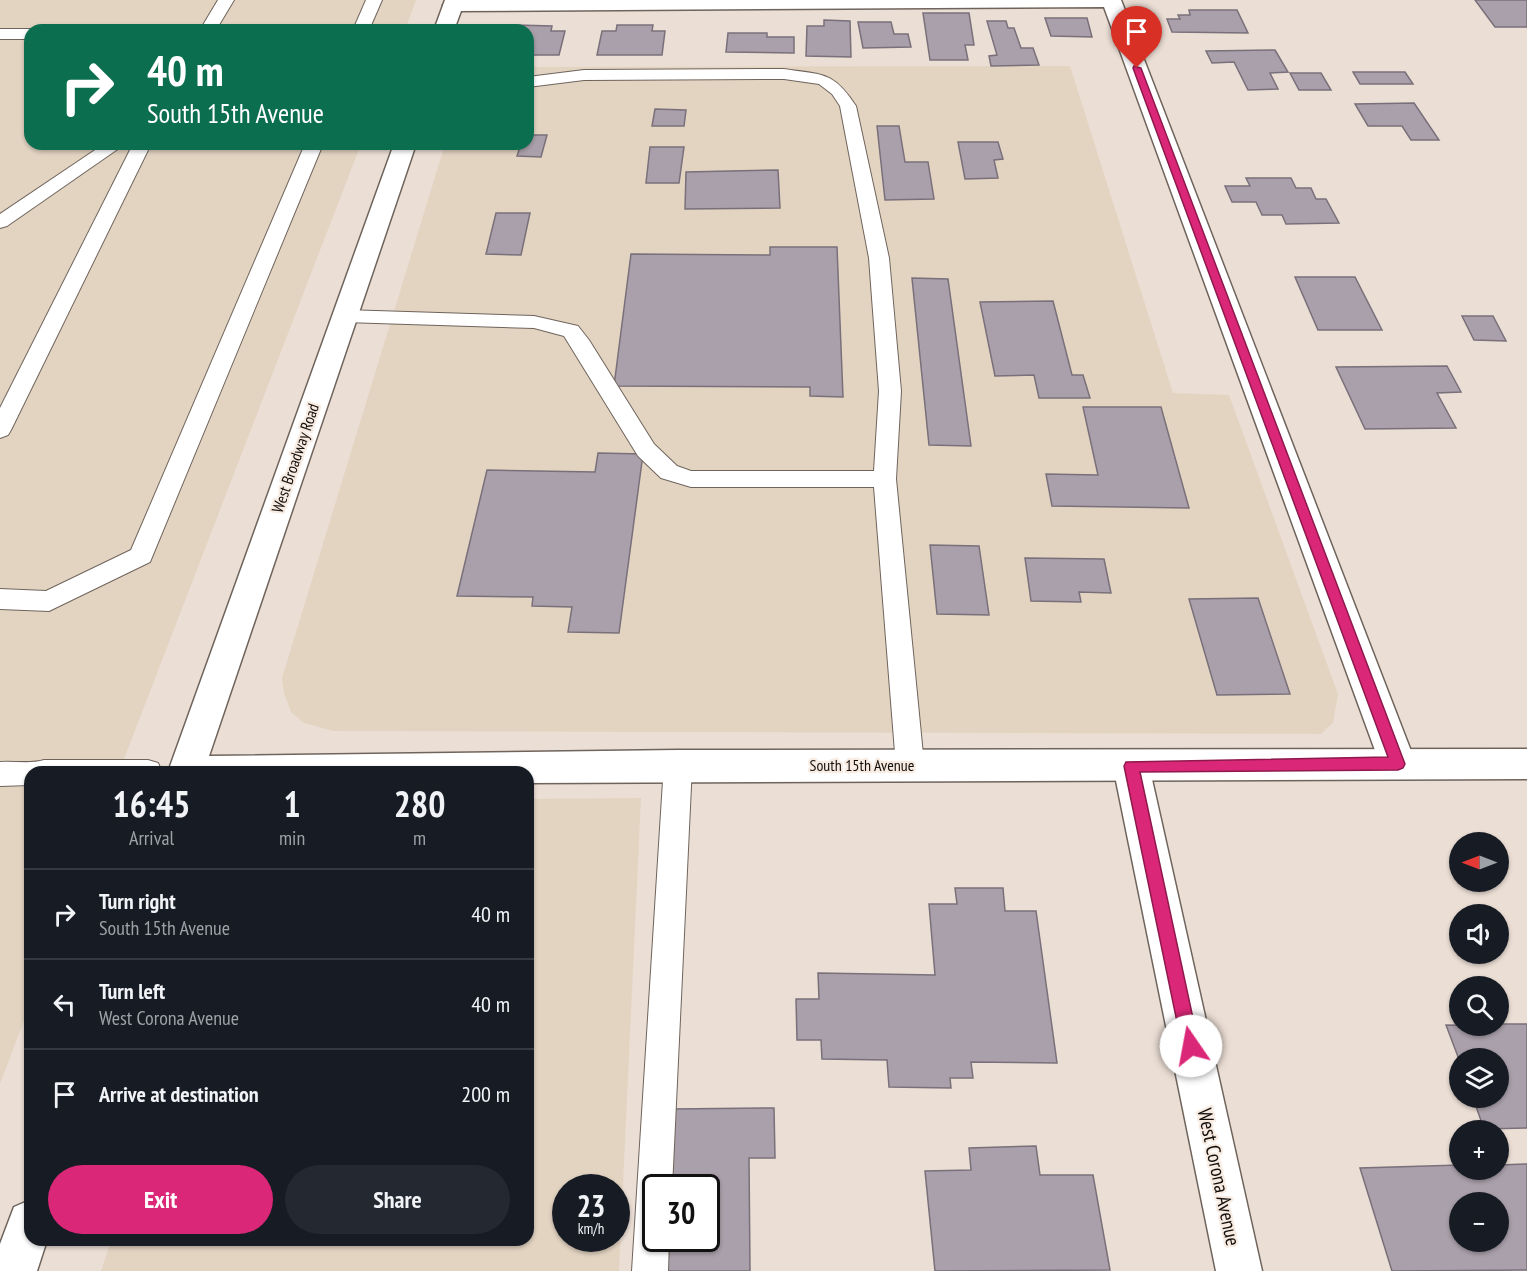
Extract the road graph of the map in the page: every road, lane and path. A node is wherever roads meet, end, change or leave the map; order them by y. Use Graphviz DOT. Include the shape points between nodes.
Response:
graph roads {
  1 [pos="226,0"];
  2 [pos="374,0"];
  3 [pos="1111,1"];
  4 [pos="454,2"];
  5 [pos="212,24"];
  6 [pos="364,24"];
  7 [pos="446,24"];
  8 [pos="0,34"];
  9 [pos="24,34"];
  10 [pos="534,81"];
  11 [pos="107,150"];
  12 [pos="139,150"];
  13 [pos="311,150"];
  14 [pos="403,150"];
  15 [pos="0,222"];
  16 [pos="344,316"];
  17 [pos="0,430"];
  18 [pos="885,479"];
  19 [pos="0,599"];
  20 [pos="1398,764"];
  21 [pos="1527,764"];
  22 [pos="678,765"];
  23 [pos="910,765"];
  24 [pos="188,766"];
  25 [pos="1131,766"];
  26 [pos="534,767"];
  27 [pos="24,773"];
  28 [pos="0,774"];
  29 [pos="24,1241"];
  30 [pos="14,1271"];
  31 [pos="650,1271"];
  32 [pos="1239,1271"];
  1 -- 5 [label="lane"];
  2 -- 6 [label="lane"];
  3 -- 4 [label="street"];
  3 -- 20 [label="street"];
  4 -- 7 [label="street"];
  8 -- 9 [label="lane"];
  10 -- 18 [label="lane" via="584,75 784,74 824,80 838,91 848,106 879,258 890,391"];
  11 -- 15 [label="lane"];
  12 -- 17 [label="lane"];
  13 -- 19 [label="lane" via="141,556 50,601"];
  14 -- 16 [label="street, West Broadway Road"];
  16 -- 18 [label="lane" via="534,322 571,331 646,450 669,472 691,479"];
  16 -- 24 [label="street, West Broadway Road"];
  18 -- 23 [label="lane"];
  20 -- 21 [label="street, South 15th Avenue"];
  20 -- 25 [label="street, South 15th Avenue"];
  22 -- 23 [label="street, South 15th Avenue"];
  22 -- 26 [label="street, South 15th Avenue"];
  22 -- 31 [label="lane"];
  23 -- 25 [label="street, South 15th Avenue"];
  25 -- 32 [label="street, West Corona Avenue"];
  27 -- 28 [label="lane"];
  29 -- 30 [label="street"];
}
